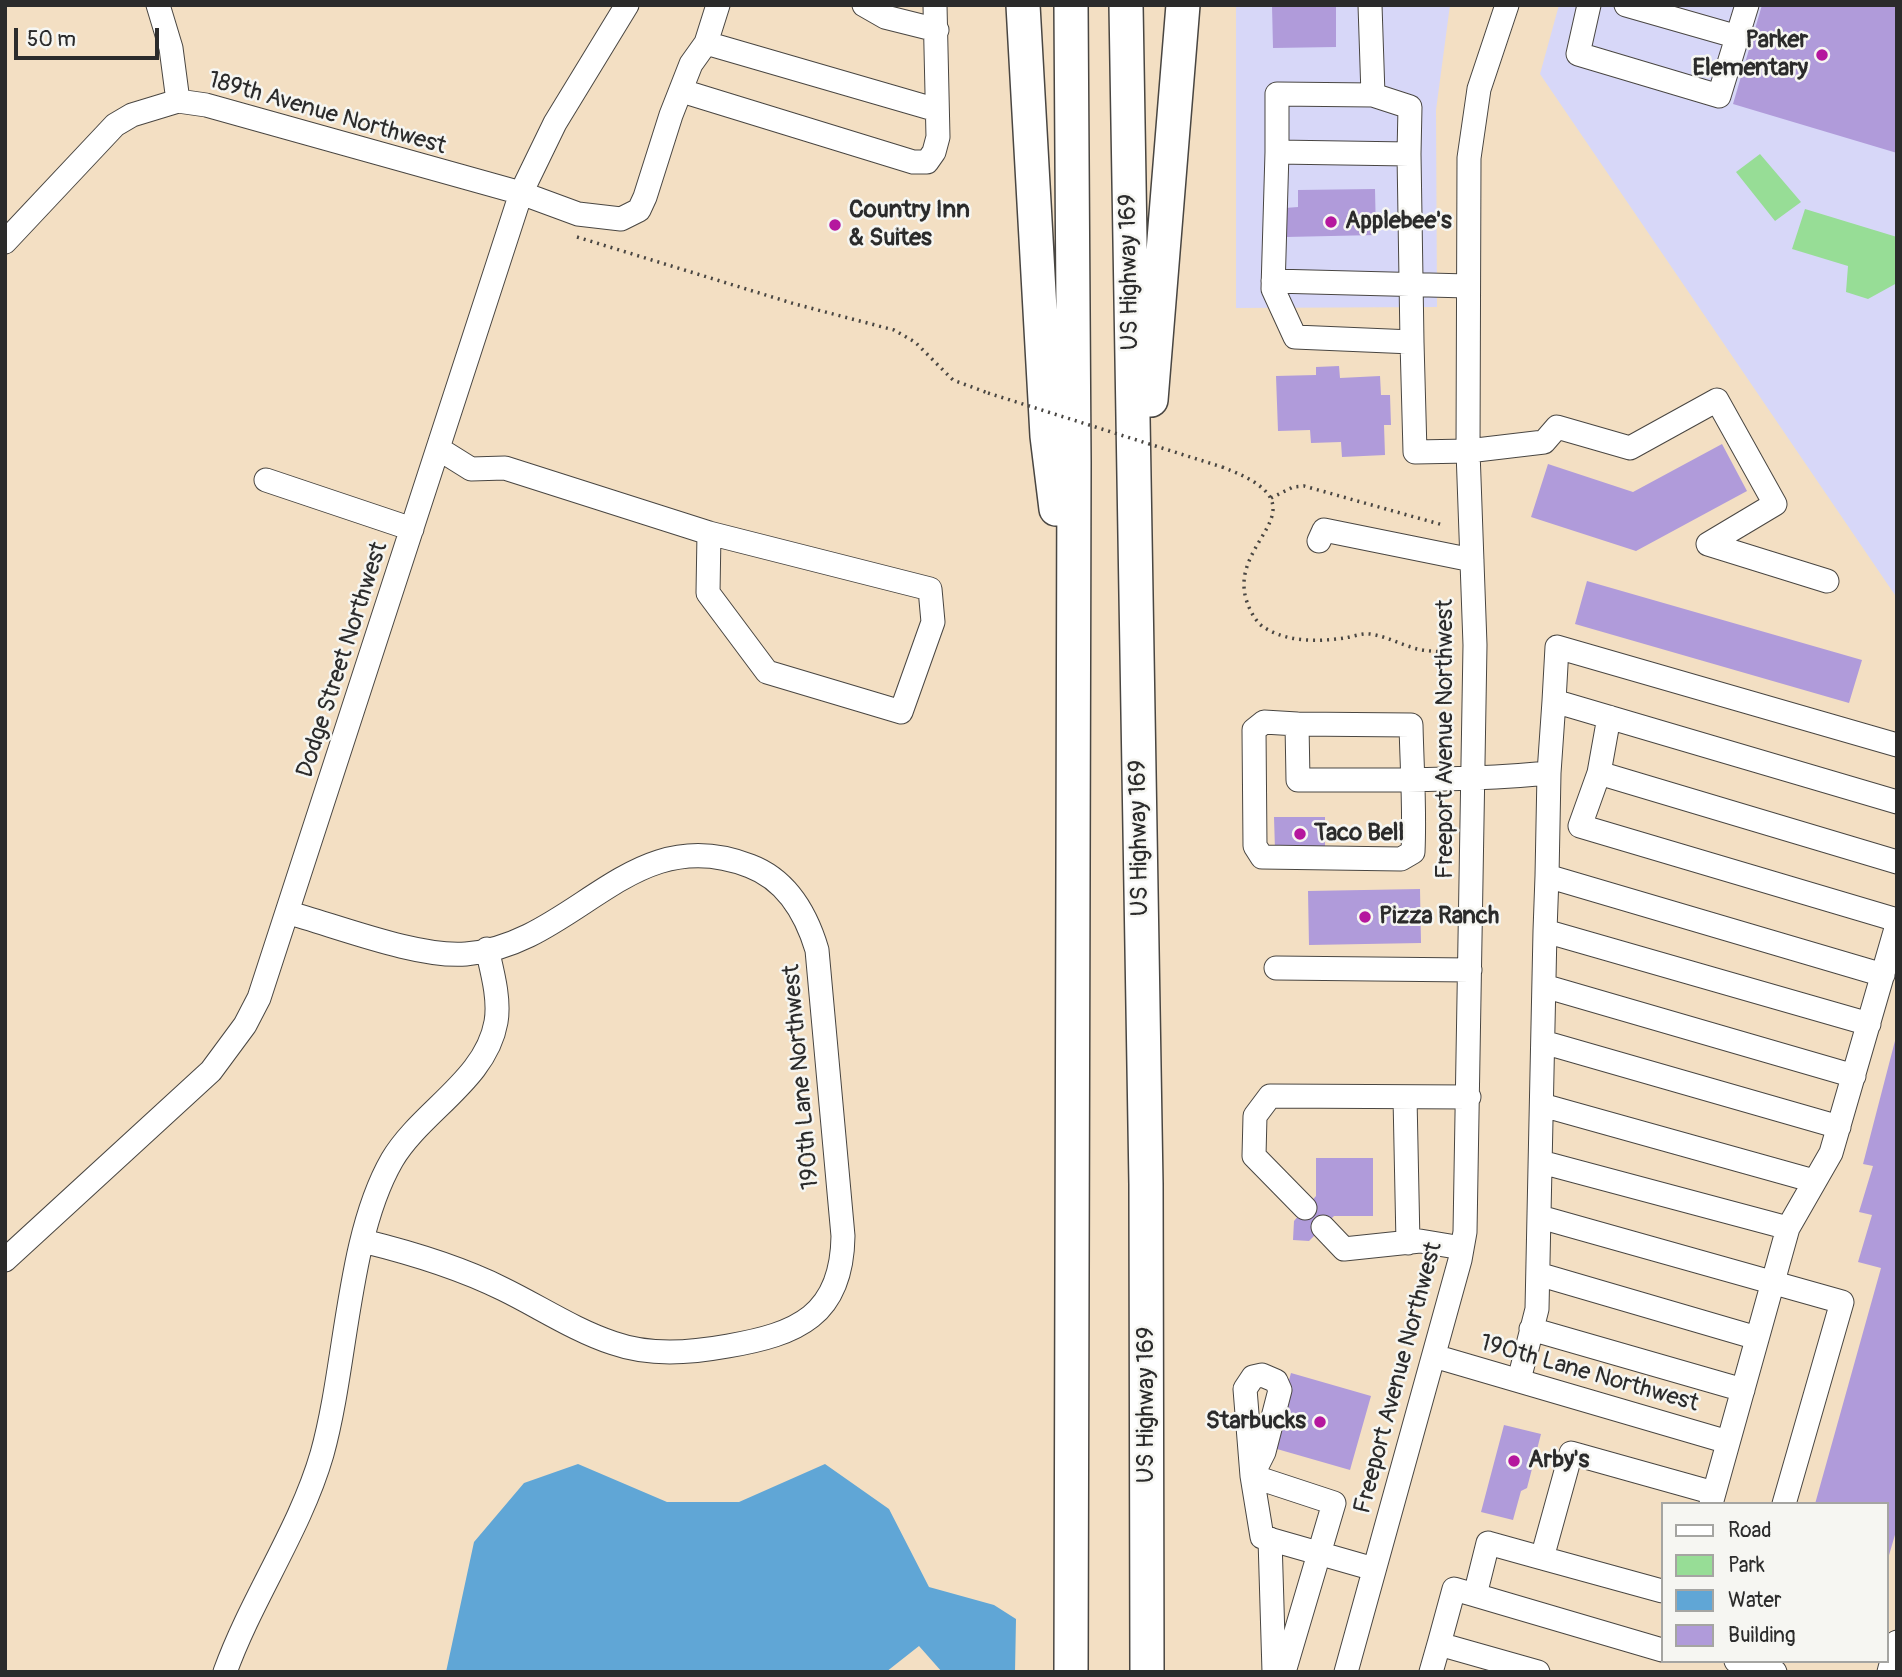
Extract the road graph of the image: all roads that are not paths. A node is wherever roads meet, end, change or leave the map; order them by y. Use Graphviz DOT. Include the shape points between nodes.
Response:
graph roads {
  1 [pos="158,5"];
  2 [pos="627,5"];
  3 [pos="718,5"];
  4 [pos="864,5"];
  5 [pos="935,5"];
  6 [pos="1023,5"];
  7 [pos="1071,5"];
  8 [pos="1126,5"];
  9 [pos="1183,5"];
  10 [pos="1370,5"];
  11 [pos="1507,5"];
  12 [pos="1589,5"];
  13 [pos="1626,5"];
  14 [pos="1747,5"];
  15 [pos="937,30"];
  16 [pos="1738,37"];
  17 [pos="706,43"];
  18 [pos="681,91"];
  19 [pos="1373,95"];
  20 [pos="178,101"];
  21 [pos="937,110"];
  22 [pos="1278,152"];
  23 [pos="1409,154"];
  24 [pos="521,193"];
  25 [pos="5,242"];
  26 [pos="1273,281"];
  27 [pos="1410,285"];
  28 [pos="1468,286"];
  29 [pos="1412,342"];
  30 [pos="439,449"];
  31 [pos="1468,452"];
  32 [pos="266,480"];
  33 [pos="412,529"];
  34 [pos="709,533"];
  35 [pos="1319,541"];
  36 [pos="1472,560"];
  37 [pos="1135,580"];
  38 [pos="1827,581"];
  39 [pos="1073,658"];
  40 [pos="1554,701"];
  41 [pos="1609,717"];
  42 [pos="1297,724"];
  43 [pos="1897,745"];
  44 [pos="1549,773"];
  45 [pos="1599,773"];
  46 [pos="1412,780"];
  47 [pos="1473,781"];
  48 [pos="1897,802"];
  49 [pos="1548,825"];
  50 [pos="1580,827"];
  51 [pos="1897,862"];
  52 [pos="1547,876"];
  53 [pos="289,913"];
  54 [pos="1897,923"];
  55 [pos="1545,931"];
  56 [pos="487,949"];
  57 [pos="1276,968"];
  58 [pos="1471,970"];
  59 [pos="1883,975"];
  60 [pos="1544,986"];
  61 [pos="1869,1024"];
  62 [pos="1543,1042"];
  63 [pos="1854,1076"];
  64 [pos="1405,1097"];
  65 [pos="1469,1097"];
  66 [pos="1542,1105"];
  67 [pos="1839,1126"];
  68 [pos="1541,1162"];
  69 [pos="1814,1181"];
  70 [pos="1305,1208"];
  71 [pos="1539,1217"];
  72 [pos="1323,1227"];
  73 [pos="1788,1228"];
  74 [pos="363,1241"];
  75 [pos="1408,1243"];
  76 [pos="1462,1248"];
  77 [pos="5,1260"];
  78 [pos="1538,1274"];
  79 [pos="1773,1282"];
  80 [pos="1531,1329"];
  81 [pos="1757,1338"];
  82 [pos="1434,1356"];
  83 [pos="1519,1380"];
  84 [pos="1743,1390"];
  85 [pos="1728,1442"];
  86 [pos="1712,1499"];
  87 [pos="1785,1502"];
  88 [pos="1270,1539"];
  89 [pos="1320,1553"];
  90 [pos="1542,1558"];
  91 [pos="1374,1569"];
  92 [pos="1660,1590"];
  93 [pos="1475,1595"];
  94 [pos="1897,1642"];
  95 [pos="1439,1644"];
  96 [pos="1660,1649"];
  97 [pos="1742,1663"];
  98 [pos="225,1672"];
  99 [pos="1071,1672"];
  100 [pos="1147,1672"];
  101 [pos="1274,1672"];
  102 [pos="1284,1672"];
  103 [pos="1346,1672"];
  104 [pos="1430,1672"];
  105 [pos="1538,1672"];
  106 [pos="1775,1672"];
  107 [pos="1888,1672"];
  1 -- 20 [label="street" via="171,48"];
  2 -- 24 [label="street, Dodge Street Northwest" via="555,122"];
  3 -- 17 [label="street"];
  4 -- 15 [label="street"];
  5 -- 15 [label="street"];
  6 -- 39 [label="highway" via="1047,436"];
  7 -- 39 [label="highway"];
  8 -- 37 [label="highway, US Highway 169"];
  9 -- 37 [label="highway"];
  10 -- 19 [label="street"];
  11 -- 28 [label="street, Freeport Avenue Northwest" via="1472,123"];
  12 -- 16 [label="street" via="1578,54 1719,96"];
  13 -- 16 [label="street"];
  14 -- 16 [label="street"];
  15 -- 21 [label="street"];
  17 -- 18 [label="street" via="691,64"];
  17 -- 21 [label="street"];
  18 -- 21 [label="street" via="913,162 927,162 934,152"];
  18 -- 24 [label="street, 189th Avenue Northwest" via="645,197 630,217 578,214"];
  19 -- 22 [label="street" via="1277,94"];
  19 -- 23 [label="street" via="1410,107"];
  20 -- 24 [label="street, 189th Avenue Northwest" via="246,113 428,170"];
  20 -- 25 [label="street, 189th Avenue Northwest" via="115,125"];
  22 -- 23 [label="street"];
  22 -- 26 [label="street"];
  23 -- 27 [label="street"];
  24 -- 30 [label="street, Dodge Street Northwest"];
  26 -- 27 [label="street"];
  26 -- 29 [label="street" via="1295,337"];
  27 -- 28 [label="street"];
  27 -- 29 [label="street"];
  28 -- 31 [label="street, Freeport Avenue Northwest"];
  29 -- 31 [label="street" via="1415,452"];
  30 -- 33 [label="street, Dodge Street Northwest"];
  30 -- 34 [label="street" via="471,469 505,468"];
  31 -- 36 [label="street, Freeport Avenue Northwest"];
  31 -- 38 [label="street" via="1544,442 1557,427 1630,448 1717,400 1775,504 1708,544"];
  32 -- 33 [label="street"];
  33 -- 53 [label="street, Dodge Street Northwest"];
  34 -- 34 [label="street" via="930,589 933,621 901,712 767,672 708,593"];
  35 -- 36 [label="street" via="1324,530"];
  36 -- 47 [label="street, Freeport Avenue Northwest"];
  37 -- 100 [label="highway, US Highway 169" via="1146,1184"];
  39 -- 99 [label="highway"];
  40 -- 41 [label="street"];
  40 -- 43 [label="street" via="1557,647"];
  40 -- 44 [label="street"];
  41 -- 45 [label="street"];
  41 -- 48 [label="street"];
  42 -- 46 [label="street" via="1411,725"];
  42 -- 46 [label="street" via="1298,780"];
  42 -- 46 [label="street" via="1264,722 1254,730 1255,846 1262,857 1401,859 1413,852"];
  44 -- 47 [label="street"];
  44 -- 49 [label="street"];
  45 -- 50 [label="street"];
  45 -- 51 [label="street"];
  46 -- 47 [label="street"];
  47 -- 58 [label="street, Freeport Avenue Northwest"];
  49 -- 50 [label="street"];
  49 -- 52 [label="street"];
  50 -- 54 [label="street"];
  52 -- 55 [label="street"];
  52 -- 59 [label="street"];
  53 -- 56 [label="street, 190th Lane Northwest" via="403,945 465,954"];
  53 -- 77 [label="street, Dodge Street Northwest" via="259,998 230,1048 185,1096"];
  54 -- 59 [label="street"];
  55 -- 60 [label="street"];
  55 -- 61 [label="street"];
  56 -- 74 [label="street" via="496,1003 491,1040 481,1060 425,1117 393,1160 381,1182"];
  56 -- 74 [label="street, 190th Lane Northwest" via="540,932 654,861 710,855 736,860 759,869 789,893 817,950 843,1236 843,1262 835,1284 823,1304 790,1331 720,1348 667,1353 614,1344 475,1275"];
  57 -- 58 [label="street"];
  58 -- 65 [label="street, Freeport Avenue Northwest"];
  59 -- 61 [label="street"];
  60 -- 62 [label="street"];
  60 -- 63 [label="street"];
  61 -- 63 [label="street"];
  62 -- 66 [label="street"];
  62 -- 67 [label="street"];
  63 -- 67 [label="street"];
  64 -- 65 [label="street"];
  64 -- 70 [label="street" via="1270,1096 1255,1116 1254,1156"];
  64 -- 75 [label="street"];
  65 -- 76 [label="street, Freeport Avenue Northwest"];
  66 -- 68 [label="street"];
  66 -- 69 [label="street"];
  67 -- 69 [label="street" via="1831,1153"];
  68 -- 71 [label="street"];
  68 -- 73 [label="street"];
  69 -- 73 [label="street"];
  71 -- 78 [label="street"];
  71 -- 79 [label="street"];
  72 -- 75 [label="street" via="1344,1249"];
  73 -- 79 [label="street"];
  74 -- 98 [label="street" via="321,1455 299,1514 239,1633"];
  75 -- 76 [label="street"];
  76 -- 82 [label="street, Freeport Avenue Northwest"];
  78 -- 80 [label="street"];
  78 -- 81 [label="street"];
  79 -- 81 [label="street"];
  79 -- 87 [label="street" via="1842,1302"];
  80 -- 83 [label="street"];
  80 -- 84 [label="street"];
  81 -- 84 [label="street"];
  82 -- 83 [label="street, 190th Lane Northwest"];
  82 -- 91 [label="street, Freeport Avenue Northwest"];
  83 -- 85 [label="street, 190th Lane Northwest"];
  84 -- 85 [label="street"];
  85 -- 86 [label="street"];
  86 -- 90 [label="street" via="1571,1453"];
  88 -- 89 [label="street"];
  88 -- 89 [label="street" via="1262,1536 1252,1476 1334,1503"];
  88 -- 101 [label="street"];
  89 -- 91 [label="street"];
  89 -- 102 [label="street"];
  90 -- 92 [label="street"];
  90 -- 93 [label="street" via="1488,1543"];
  91 -- 103 [label="street, Freeport Avenue Northwest"];
  93 -- 95 [label="street" via="1454,1589"];
  93 -- 96 [label="street"];
  94 -- 107 [label="street"];
  95 -- 104 [label="street"];
  95 -- 105 [label="street"];
  97 -- 106 [label="street"];
}
